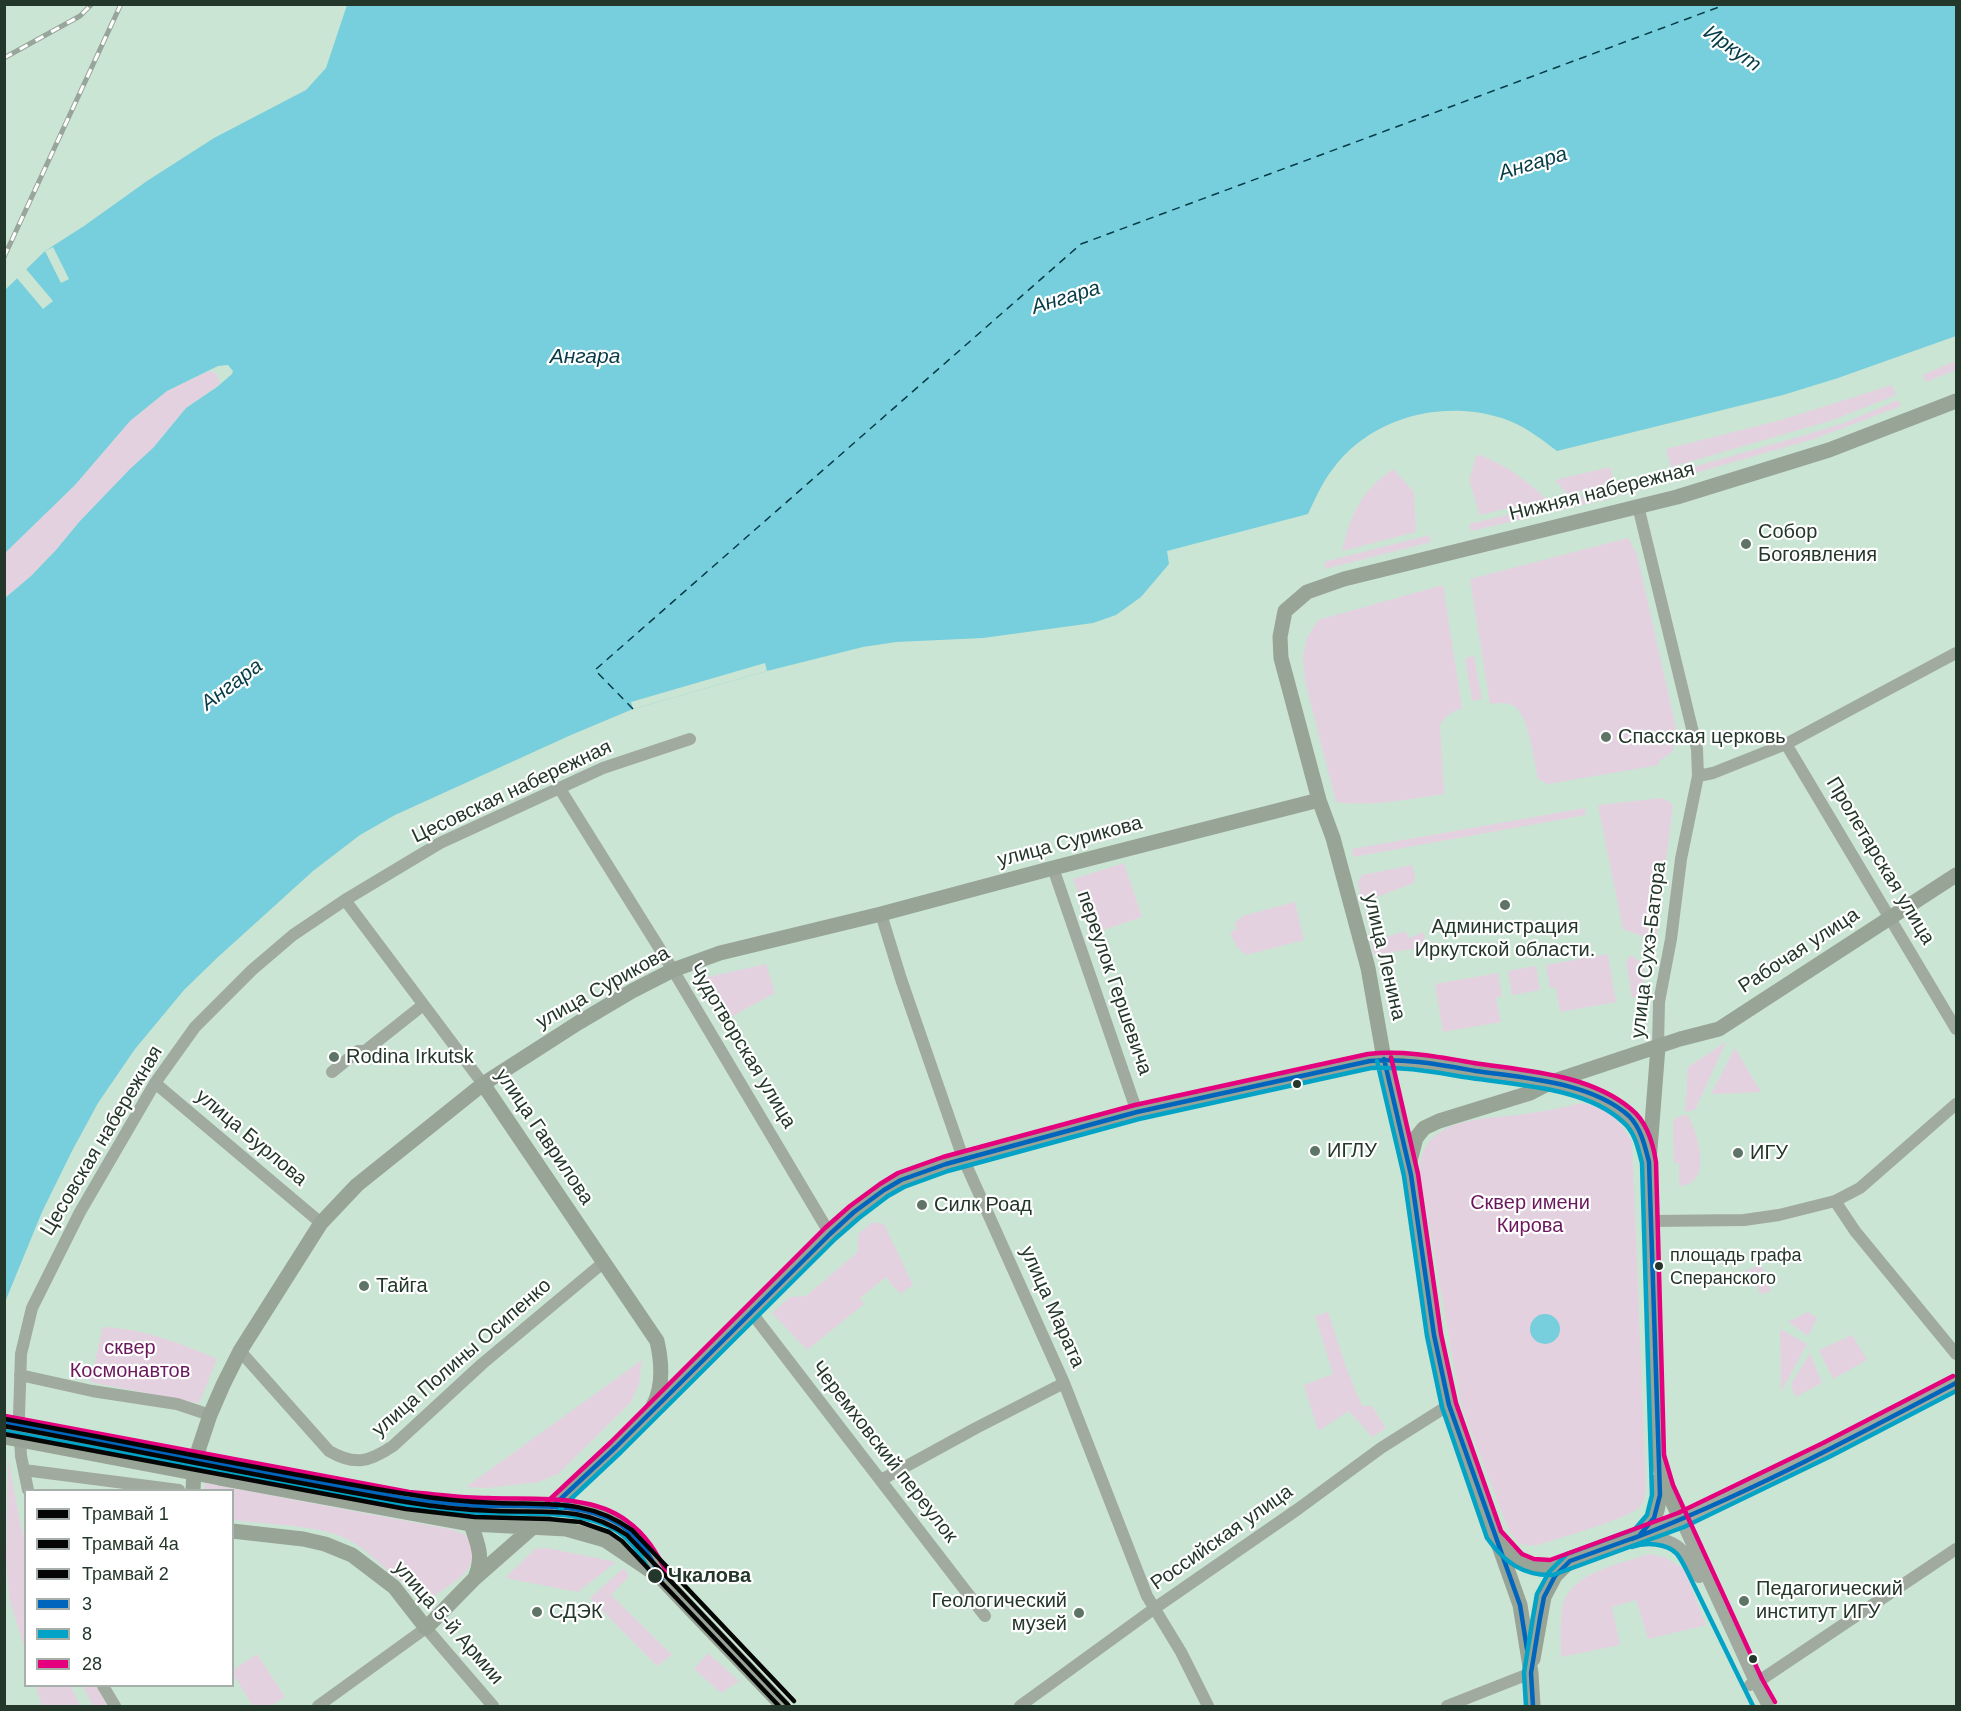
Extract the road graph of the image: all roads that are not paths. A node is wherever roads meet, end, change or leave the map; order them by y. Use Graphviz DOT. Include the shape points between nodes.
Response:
graph roads {
  1 [pos="1956,401"];
  2 [pos="1638,506"];
  3 [pos="1280,637"];
  4 [pos="1956,653"];
  5 [pos="690,739"];
  6 [pos="1786,744"];
  7 [pos="1698,776"];
  8 [pos="560,789"];
  9 [pos="1319,800"];
  10 [pos="1053,868"];
  11 [pos="1956,875"];
  12 [pos="345,900"];
  13 [pos="881,914"];
  14 [pos="1890,917"];
  15 [pos="674,970"];
  16 [pos="423,1005"];
  17 [pos="1956,1029"];
  18 [pos="1658,1047"];
  19 [pos="1384,1059"];
  20 [pos="332,1072"];
  21 [pos="1551,1082"];
  22 [pos="155,1083"];
  23 [pos="483,1084"];
  24 [pos="1956,1104"];
  25 [pos="1137,1112"];
  26 [pos="963,1158"];
  27 [pos="1649,1162"];
  28 [pos="1409,1164"];
  29 [pos="1835,1201"];
  30 [pos="1652,1221"];
  31 [pos="321,1223"];
  32 [pos="830,1234"];
  33 [pos="604,1262"];
  34 [pos="751,1312"];
  35 [pos="240,1351"];
  36 [pos="1956,1354"];
  37 [pos="20,1375"];
  38 [pos="1065,1383"];
  39 [pos="1956,1383"];
  40 [pos="1449,1406"];
  41 [pos="649,1414"];
  42 [pos="210,1415"];
  43 [pos="4,1423"];
  44 [pos="4,1437"];
  45 [pos="1657,1456"];
  46 [pos="24,1470"];
  47 [pos="221,1471"];
  48 [pos="881,1480"];
  49 [pos="28,1489"];
  50 [pos="163,1489"];
  51 [pos="193,1489"];
  52 [pos="552,1507"];
  53 [pos="1681,1520"];
  54 [pos="471,1524"];
  55 [pos="516,1526"];
  56 [pos="533,1527"];
  57 [pos="234,1531"];
  58 [pos="1494,1535"];
  59 [pos="1639,1536"];
  60 [pos="1956,1549"];
  61 [pos="1570,1561"];
  62 [pos="475,1578"];
  63 [pos="662,1579"];
  64 [pos="1155,1608"];
  65 [pos="986,1616"];
  66 [pos="426,1628"];
  67 [pos="1531,1673"];
  68 [pos="1752,1684"];
  69 [pos="104,1687"];
  70 [pos="115,1707"];
  71 [pos="318,1707"];
  72 [pos="493,1707"];
  73 [pos="783,1707"];
  74 [pos="1020,1707"];
  75 [pos="1208,1707"];
  76 [pos="1447,1707"];
  77 [pos="1533,1707"];
  78 [pos="1761,1707"];
  79 [pos="1768,1707"];
  1 -- 2 [label="main road, Нижняя набережная" via="1829,450"];
  2 -- 3 [label="main road, Нижняя набережная" via="1360,574 1307,592 1285,611"];
  2 -- 7 [label="street, улица Сухэ-Батора" via="1696,749"];
  3 -- 9 [label="main road, улица Ленина" via="1283,666"];
  4 -- 6 [label="street"];
  5 -- 8 [label="street, Цесовская набережная" via="603,768"];
  6 -- 7 [label="street"];
  6 -- 14 [label="street, Пролетарская улица"];
  7 -- 18 [label="street, улица Сухэ-Батора" via="1659,1002"];
  8 -- 12 [label="street, Цесовская набережная" via="440,843"];
  8 -- 15 [label="street, Чудотворская улица"];
  9 -- 10 [label="main road, улица Сурикова"];
  9 -- 19 [label="main road, улица Ленина" via="1336,847 1368,968"];
  10 -- 13 [label="main road, улица Сурикова"];
  10 -- 25 [label="street, переулок Гершевича"];
  11 -- 14 [label="main road, Рабочая улица"];
  12 -- 16 [label="street, улица Гаврилова"];
  12 -- 22 [label="street, Цесовская набережная" via="293,934 252,970 195,1027"];
  13 -- 15 [label="main road, улица Сурикова" via="720,953"];
  13 -- 26 [label="street, улица Марата"];
  14 -- 17 [label="street, Пролетарская улица"];
  14 -- 18 [label="main road, Рабочая улица" via="1719,1029"];
  15 -- 23 [label="main road, улица Сурикова" via="578,1023"];
  15 -- 32 [label="street, Чудотворская улица"];
  16 -- 20 [label="street"];
  16 -- 23 [label="street, улица Гаврилова"];
  18 -- 21 [label="main road, Рабочая улица"];
  18 -- 27 [label="main road, улица Сухэ-Батора"];
  19 -- 21 [label="main road"];
  19 -- 25 [label="main road"];
  19 -- 28 [label="main road, улица Ленина"];
  21 -- 27 [label="main road" via="1614,1104 1629,1115 1644,1140"];
  21 -- 28 [label="main road, Рабочая улица" via="1424,1128 1416,1138"];
  22 -- 31 [label="street, улица Бурлова"];
  22 -- 37 [label="street, Цесовская набережная" via="80,1212 32,1308"];
  23 -- 31 [label="main road, улица Сурикова" via="357,1185"];
  23 -- 33 [label="main road, улица Гаврилова"];
  24 -- 29 [label="street" via="1860,1188"];
  25 -- 26 [label="main road"];
  26 -- 32 [label="main road" via="901,1180"];
  26 -- 38 [label="street, улица Марата"];
  27 -- 30 [label="main road, улица Сухэ-Батора"];
  28 -- 40 [label="main road, улица Ленина" via="1434,1335"];
  29 -- 30 [label="street" via="1744,1220"];
  29 -- 36 [label="street" via="1855,1232"];
  30 -- 45 [label="main road, улица Сухэ-Батора"];
  31 -- 35 [label="main road, улица Сурикова"];
  32 -- 34 [label="main road"];
  33 -- 35 [label="street, улица Полины Осипенко" via="393,1446 362,1461 341,1458 329,1451"];
  33 -- 41 [label="main road, улица Гаврилова" via="657,1341 661,1379"];
  34 -- 41 [label="main road"];
  34 -- 48 [label="street, Черемховский переулок"];
  35 -- 42 [label="main road, улица Сурикова"];
  37 -- 42 [label="street" via="177,1404"];
  37 -- 46 [label="street, Цесовская набережная"];
  38 -- 48 [label="street"];
  38 -- 64 [label="street, улица Марата"];
  39 -- 53 [label="street"];
  40 -- 58 [label="main road, улица Ленина"];
  40 -- 64 [label="street, Российская улица" via="1381,1448"];
  41 -- 52 [label="main road"];
  42 -- 51 [label="main road, улица Сурикова" via="194,1470"];
  43 -- 47 [label="main road, bridge"];
  44 -- 47 [label="main road, bridge"];
  45 -- 53 [label="main road, улица Сухэ-Батора"];
  45 -- 59 [label="main road" via="1658,1513"];
  46 -- 49 [label="street, Цесовская набережная"];
  46 -- 50 [label="street"];
  47 -- 52 [label="main road" via="408,1499"];
  47 -- 54 [label="main road"];
  48 -- 65 [label="street, Черемховский переулок"];
  52 -- 55 [label="main road" via="530,1523"];
  52 -- 63 [label="main road" via="587,1511 625,1528 639,1540"];
  53 -- 59 [label="main road"];
  53 -- 68 [label="street, улица Сухэ-Батора"];
  54 -- 55 [label="main road"];
  54 -- 62 [label="main road" via="481,1554"];
  55 -- 56 [label="main road"];
  56 -- 62 [label="main road"];
  56 -- 63 [label="main road" via="566,1529 605,1540"];
  57 -- 66 [label="main road, улица 5-й Армии" via="303,1539 352,1555 394,1587"];
  58 -- 61 [label="main road" via="1523,1564 1551,1568"];
  58 -- 67 [label="main road, улица Ленина" via="1520,1605"];
  59 -- 61 [label="main road"];
  59 -- 68 [label="street, улица Сухэ-Батора" via="1658,1537 1681,1546"];
  60 -- 68 [label="street"];
  61 -- 67 [label="main road, улица Ленина" via="1555,1576 1544,1597"];
  62 -- 66 [label="main road"];
  63 -- 73 [label="main road"];
  64 -- 74 [label="street, Российская улица"];
  64 -- 75 [label="street, улица Марата"];
  66 -- 71 [label="street"];
  66 -- 72 [label="street, улица 5-й Армии"];
  67 -- 76 [label="street"];
  67 -- 77 [label="main road, улица Ленина"];
  68 -- 78 [label="street, улица Сухэ-Батора"];
  68 -- 79 [label="street, улица Сухэ-Батора"];
  69 -- 70 [label="street"];
}
